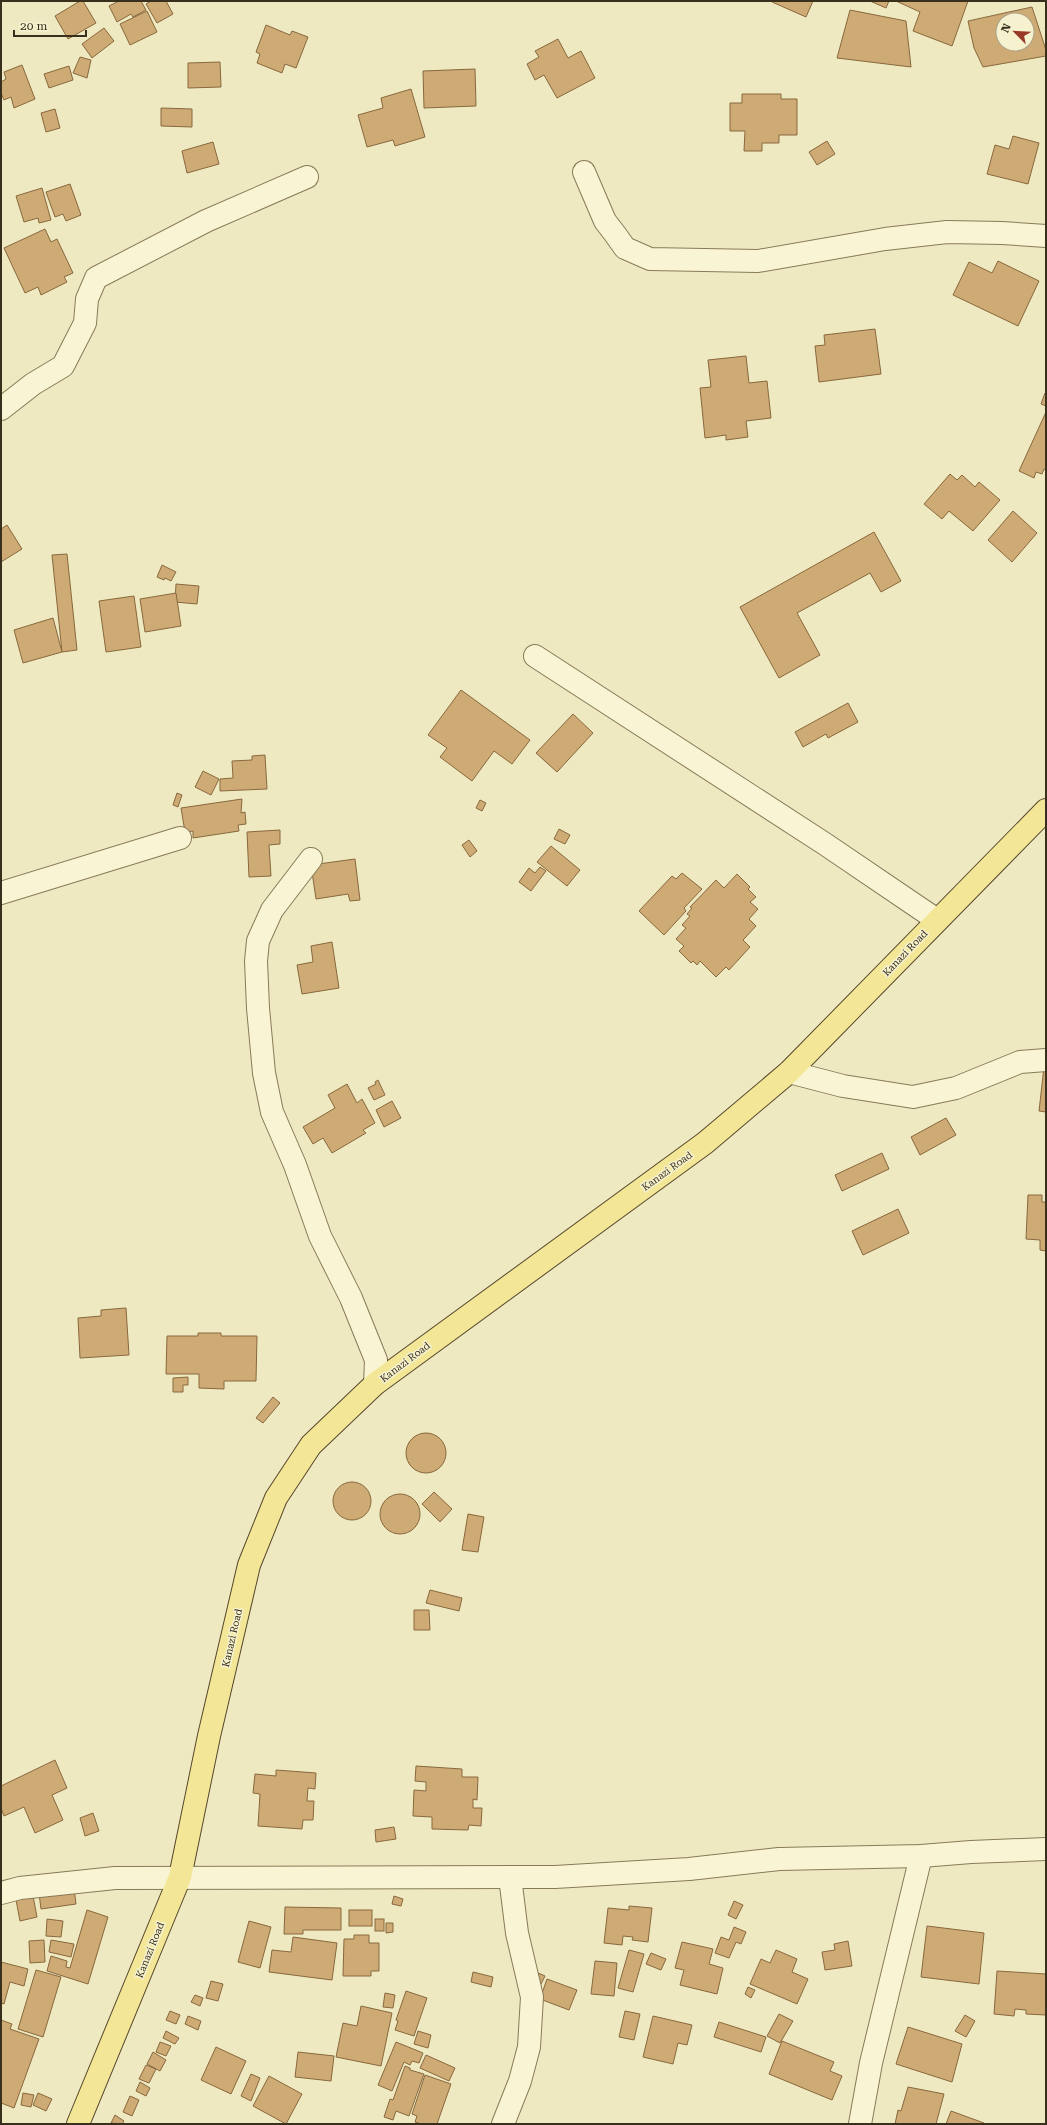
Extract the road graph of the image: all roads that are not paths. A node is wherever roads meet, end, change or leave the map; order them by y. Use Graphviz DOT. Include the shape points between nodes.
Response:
graph roads {
  1 [pos="584,172"];
  2 [pos="307,176"];
  3 [pos="1046,236"];
  4 [pos="1,409"];
  5 [pos="535,656"];
  6 [pos="1046,810"];
  7 [pos="180,838"];
  8 [pos="311,859"];
  9 [pos="1,893"];
  10 [pos="937,920"];
  11 [pos="1046,1060"];
  12 [pos="790,1072"];
  13 [pos="375,1384"];
  14 [pos="1046,1849"];
  15 [pos="921,1856"];
  16 [pos="180,1877"];
  17 [pos="510,1877"];
  18 [pos="1,1893"];
  19 [pos="78,2124"];
  20 [pos="503,2124"];
  21 [pos="860,2124"];
  1 -- 3 [label="street" via="605,221 625,248 650,259 758,261 885,239 947,232"];
  2 -- 4 [label="street" via="206,221 96,278 87,300 85,323 62,366"];
  5 -- 10 [label="street" via="825,844"];
  6 -- 10 [label="main road, Kanazi Road"];
  7 -- 9 [label="street"];
  8 -- 13 [label="street" via="272,910 258,941 258,1008 264,1073 272,1112 320,1236 376,1360"];
  10 -- 12 [label="main road, Kanazi Road"];
  11 -- 12 [label="street" via="1020,1062 956,1088 913,1097 843,1086"];
  12 -- 13 [label="main road, Kanazi Road" via="705,1143"];
  13 -- 16 [label="main road, Kanazi Road" via="312,1445 276,1498 249,1565 209,1736"];
  14 -- 15 [label="street"];
  15 -- 17 [label="street" via="779,1859 584,1876"];
  15 -- 21 [label="street" via="871,2063"];
  16 -- 17 [label="street"];
  16 -- 18 [label="street" via="115,1878 20,1888"];
  16 -- 19 [label="main road, Kanazi Road"];
  17 -- 20 [label="street" via="517,1933 532,1997 529,2047 520,2081"];
}
